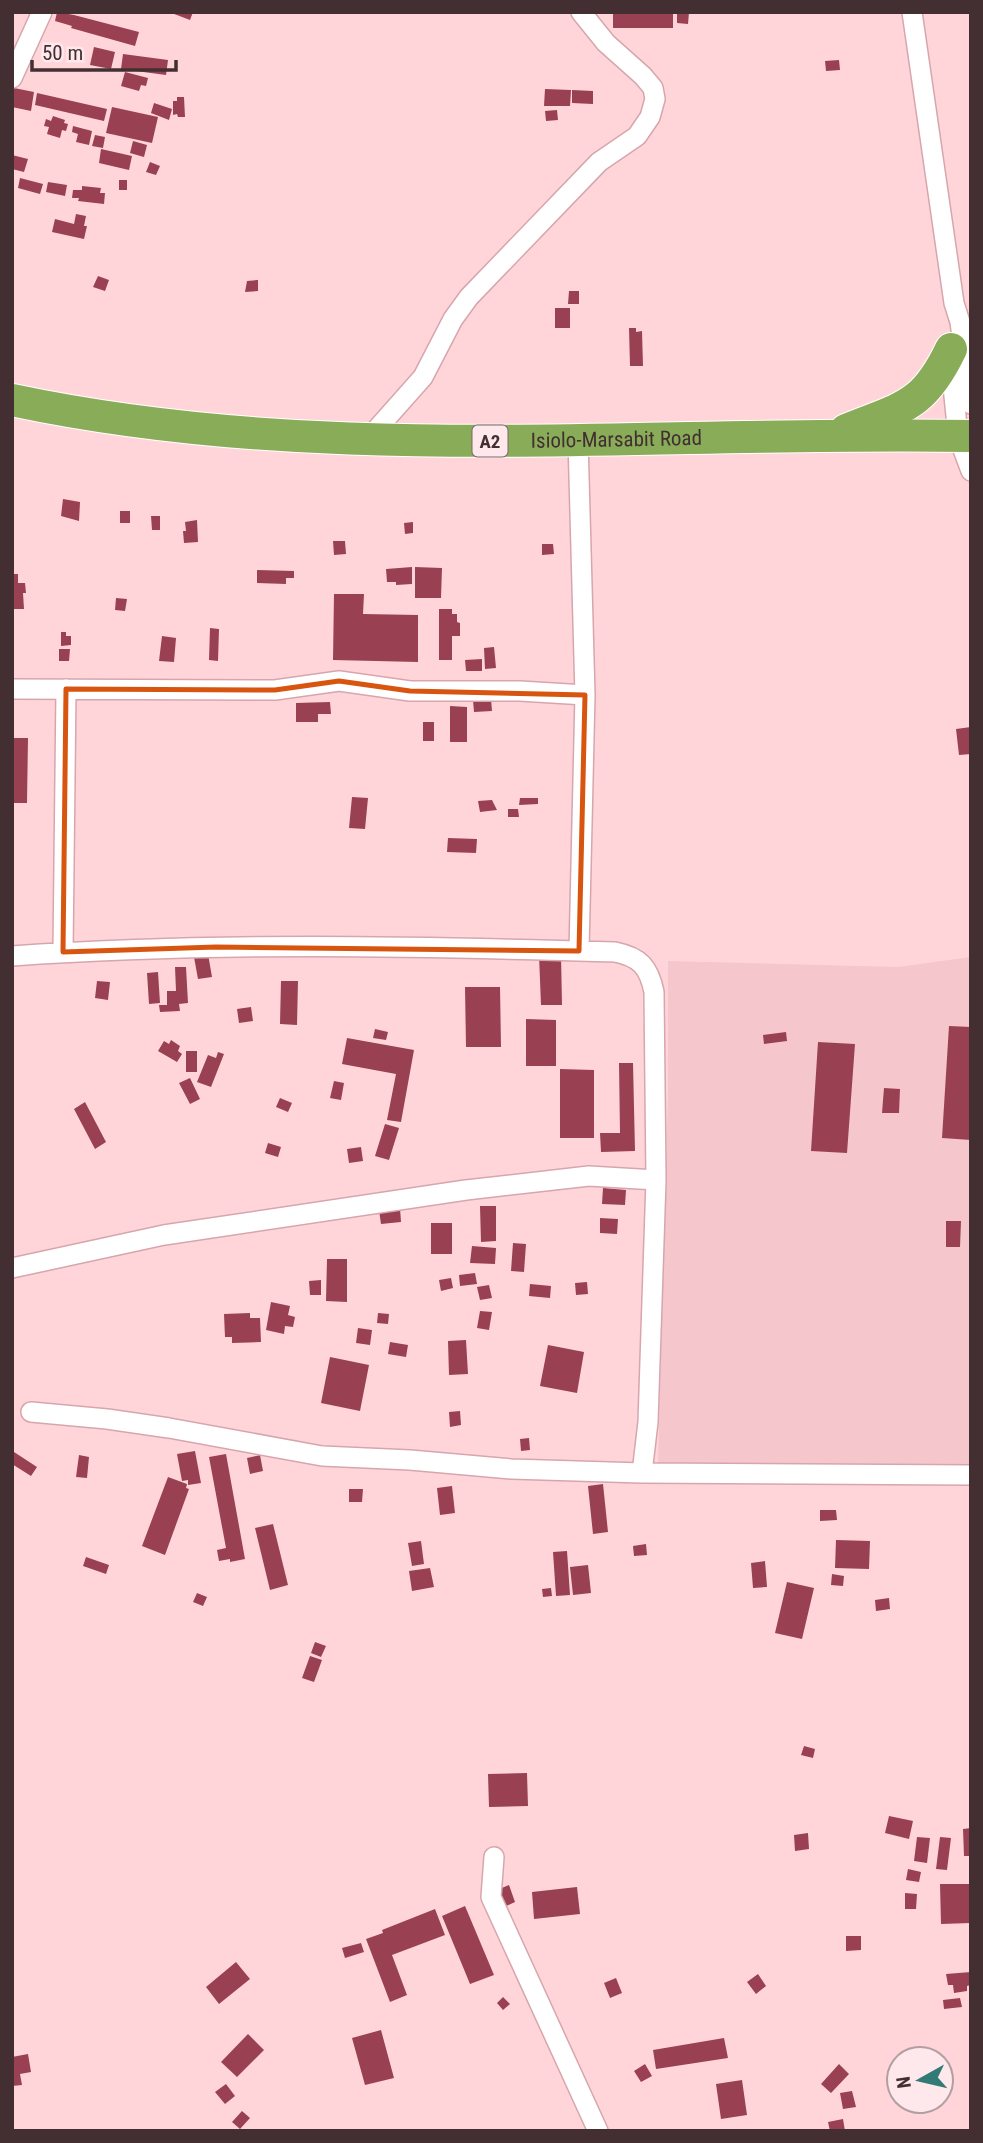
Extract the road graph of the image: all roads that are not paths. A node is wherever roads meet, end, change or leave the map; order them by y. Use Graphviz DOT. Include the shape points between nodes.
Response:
graph roads {
  1 [pos="43,12"];
  2 [pos="581,12"];
  3 [pos="912,12"];
  4 [pos="12,78"];
  5 [pos="954,303"];
  6 [pos="951,349"];
  7 [pos="12,400"];
  8 [pos="971,404"];
  9 [pos="828,437"];
  10 [pos="369,439"];
  11 [pos="578,440"];
  12 [pos="968,453"];
  13 [pos="12,689"];
  14 [pos="66,689"];
  15 [pos="585,695"];
  16 [pos="579,951"];
  17 [pos="63,952"];
  18 [pos="12,956"];
  19 [pos="656,1180"];
  20 [pos="12,1268"];
  21 [pos="31,1412"];
  22 [pos="642,1473"];
  23 [pos="971,1475"];
  24 [pos="494,1857"];
  25 [pos="598,2131"];
  1 -- 4 [label="street"];
  2 -- 10 [label="street" via="653,88 650,117 637,136 599,162 469,297 423,377"];
  3 -- 5 [label="street"];
  5 -- 6 [label="street" via="948,323"];
  5 -- 8 [label="street"];
  6 -- 9 [label="highway" via="920,396"];
  6 -- 12 [label="street"];
  7 -- 10 [label="highway, Isiolo-Marsabit Road / A2" via="189,428"];
  9 -- 11 [label="highway, Isiolo-Marsabit Road / A2"];
  9 -- 12 [label="highway, Isiolo-Marsabit Road / A2"];
  10 -- 11 [label="highway, Isiolo-Marsabit Road / A2"];
  11 -- 15 [label="street"];
  13 -- 14 [label="street"];
  14 -- 15 [label="street" via="275,690 339,681 410,691"];
  14 -- 17 [label="street"];
  15 -- 16 [label="street"];
  16 -- 17 [label="street" via="216,947"];
  16 -- 19 [label="street" via="629,955 650,975 654,992"];
  17 -- 18 [label="street"];
  19 -- 20 [label="street" via="589,1176 466,1190 164,1236"];
  19 -- 22 [label="street" via="648,1422"];
  21 -- 22 [label="street" via="157,1427 321,1456"];
  22 -- 23 [label="street"];
  24 -- 25 [label="street" via="491,1897"];
}
